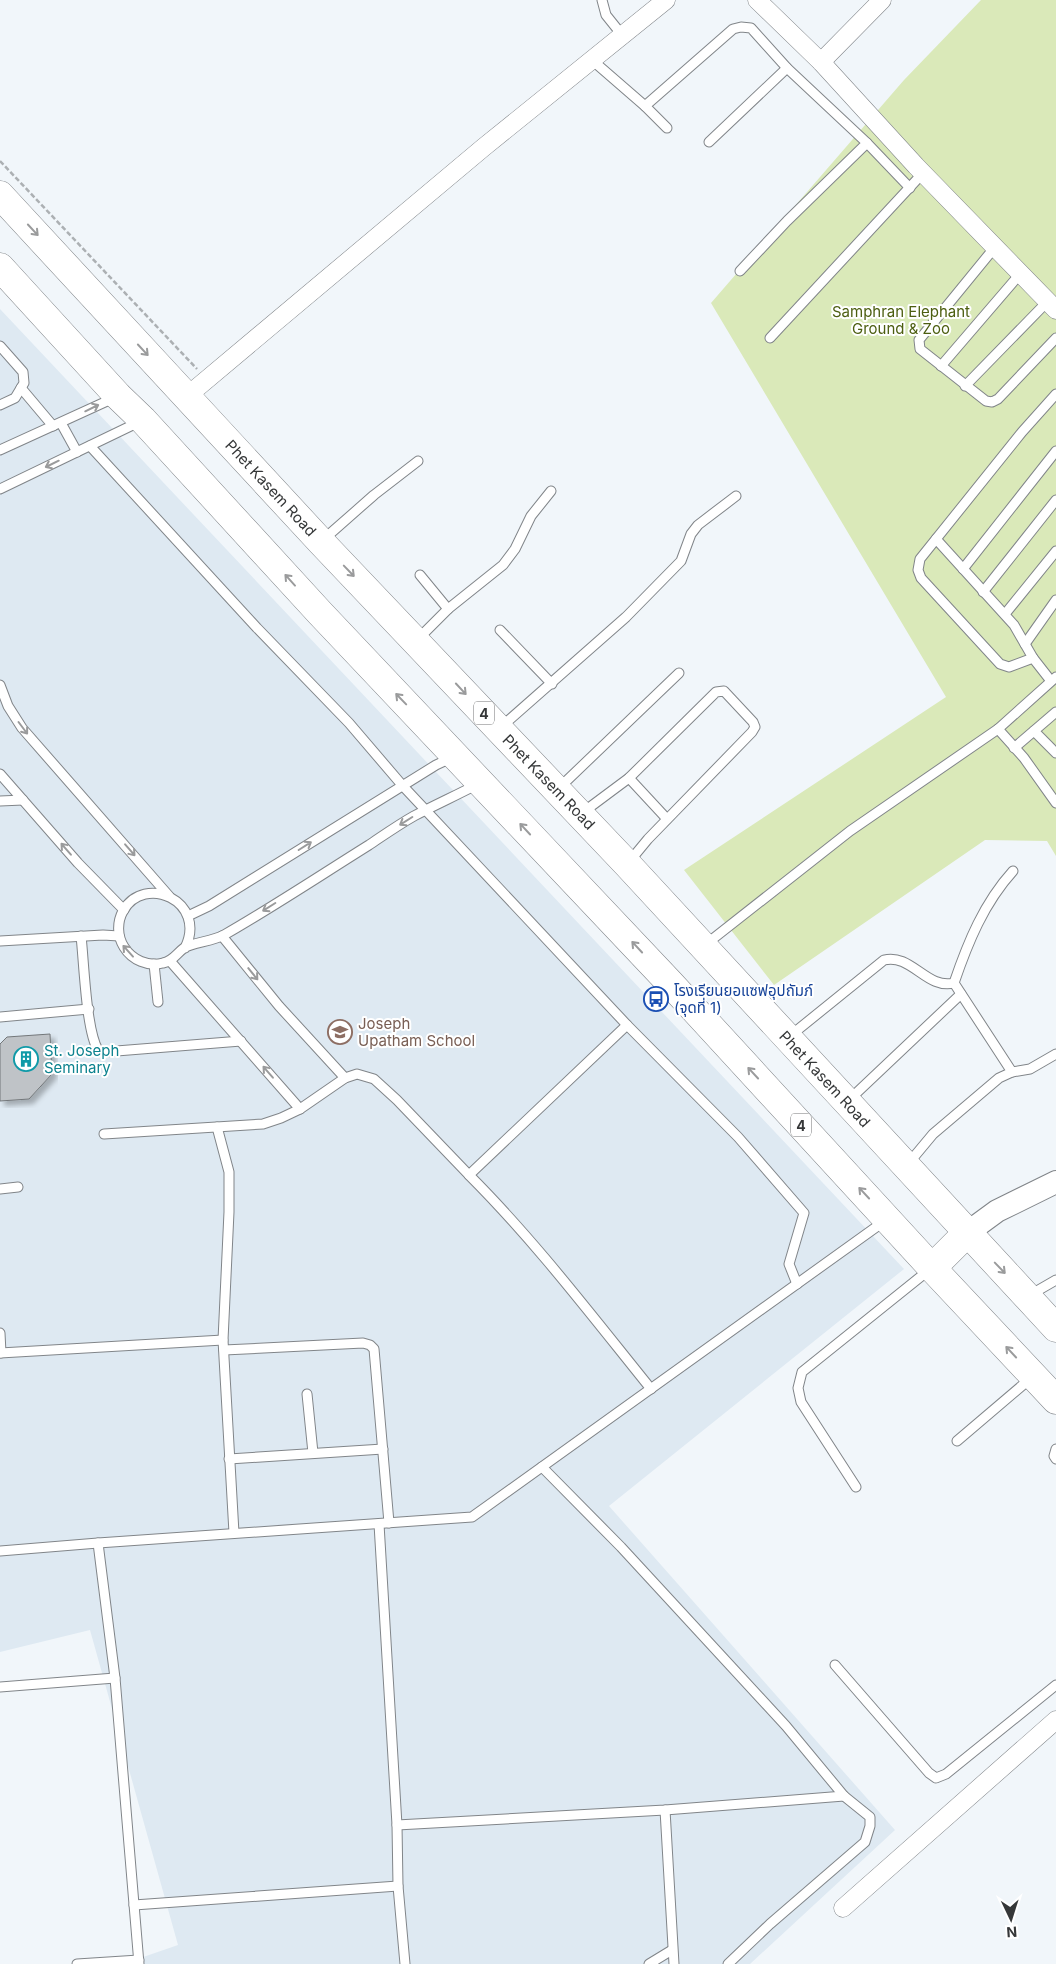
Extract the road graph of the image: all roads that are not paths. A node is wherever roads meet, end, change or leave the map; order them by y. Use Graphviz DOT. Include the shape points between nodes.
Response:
graph roads {
  1 [pos="602,0"];
  2 [pos="666,0"];
  3 [pos="757,0"];
  4 [pos="882,0"];
  5 [pos="622,35"];
  6 [pos="592,60"];
  7 [pos="821,62"];
  8 [pos="787,68"];
  9 [pos="645,106"];
  10 [pos="667,128"];
  11 [pos="709,142"];
  12 [pos="867,143"];
  13 [pos="923,173"];
  14 [pos="910,188"];
  15 [pos="0,195"];
  16 [pos="995,247"];
  17 [pos="0,267"];
  18 [pos="740,271"];
  19 [pos="1020,274"];
  20 [pos="1052,306"];
  21 [pos="770,338"];
  22 [pos="1056,338"];
  23 [pos="0,346"];
  24 [pos="941,366"];
  25 [pos="965,386"];
  26 [pos="21,388"];
  27 [pos="1056,394"];
  28 [pos="118,396"];
  29 [pos="186,397"];
  30 [pos="0,404"];
  31 [pos="143,420"];
  32 [pos="57,424"];
  33 [pos="90,446"];
  34 [pos="0,450"];
  35 [pos="1056,451"];
  36 [pos="77,452"];
  37 [pos="418,462"];
  38 [pos="0,489"];
  39 [pos="550,491"];
  40 [pos="736,496"];
  41 [pos="1056,500"];
  42 [pos="936,539"];
  43 [pos="321,542"];
  44 [pos="1056,551"];
  45 [pos="963,570"];
  46 [pos="420,575"];
  47 [pos="983,592"];
  48 [pos="1056,600"];
  49 [pos="448,609"];
  50 [pos="1005,614"];
  51 [pos="500,630"];
  52 [pos="416,641"];
  53 [pos="1025,644"];
  54 [pos="1033,658"];
  55 [pos="679,673"];
  56 [pos="1054,679"];
  57 [pos="552,684"];
  58 [pos="0,686"];
  59 [pos="1056,712"];
  60 [pos="998,728"];
  61 [pos="499,729"];
  62 [pos="1034,731"];
  63 [pos="1014,748"];
  64 [pos="1056,753"];
  65 [pos="456,756"];
  66 [pos="0,774"];
  67 [pos="628,778"];
  68 [pos="481,782"];
  69 [pos="402,785"];
  70 [pos="557,791"];
  71 [pos="23,800"];
  72 [pos="0,801"];
  73 [pos="1056,803"];
  74 [pos="427,810"];
  75 [pos="580,815"];
  76 [pos="667,819"];
  77 [pos="627,864"];
  78 [pos="1014,870"];
  79 [pos="169,896"];
  80 [pos="124,910"];
  81 [pos="188,916"];
  82 [pos="81,936"];
  83 [pos="119,936"];
  84 [pos="222,936"];
  85 [pos="0,941"];
  86 [pos="703,947"];
  87 [pos="184,948"];
  88 [pos="170,961"];
  89 [pos="154,964"];
  90 [pos="954,983"];
  91 [pos="961,994"];
  92 [pos="158,1002"];
  93 [pos="89,1009"];
  94 [pos="0,1017"];
  95 [pos="627,1025"];
  96 [pos="788,1038"];
  97 [pos="241,1041"];
  98 [pos="1056,1054"];
  99 [pos="1012,1072"];
  100 [pos="344,1078"];
  101 [pos="847,1102"];
  102 [pos="300,1109"];
  103 [pos="217,1127"];
  104 [pos="104,1134"];
  105 [pos="906,1166"];
  106 [pos="469,1175"];
  107 [pos="1056,1182"];
  108 [pos="18,1187"];
  109 [pos="0,1189"];
  110 [pos="888,1219"];
  111 [pos="967,1233"];
  112 [pos="932,1268"];
  113 [pos="1056,1280"];
  114 [pos="797,1284"];
  115 [pos="1027,1297"];
  116 [pos="1056,1328"];
  117 [pos="0,1333"];
  118 [pos="224,1340"];
  119 [pos="224,1350"];
  120 [pos="1,1353"];
  121 [pos="1034,1376"];
  122 [pos="650,1389"];
  123 [pos="308,1394"];
  124 [pos="1056,1400"];
  125 [pos="957,1441"];
  126 [pos="383,1449"];
  127 [pos="1056,1449"];
  128 [pos="313,1453"];
  129 [pos="229,1459"];
  130 [pos="1056,1459"];
  131 [pos="542,1467"];
  132 [pos="856,1487"];
  133 [pos="389,1523"];
  134 [pos="379,1524"];
  135 [pos="234,1533"];
  136 [pos="98,1542"];
  137 [pos="0,1551"];
  138 [pos="835,1664"];
  139 [pos="115,1678"];
  140 [pos="1056,1685"];
  141 [pos="0,1687"];
  142 [pos="1056,1720"];
  143 [pos="844,1796"];
  144 [pos="665,1810"];
  145 [pos="397,1825"];
  146 [pos="398,1886"];
  147 [pos="134,1905"];
  148 [pos="843,1908"];
  149 [pos="672,1950"];
  150 [pos="139,1962"];
  151 [pos="77,1964"];
  152 [pos="404,1964"];
  153 [pos="649,1964"];
  154 [pos="674,1964"];
  155 [pos="728,1964"];
  1 -- 5 [label="lane" via="606,15"];
  2 -- 5 [label="street"];
  3 -- 7 [label="street"];
  4 -- 7 [label="street"];
  5 -- 6 [label="street"];
  6 -- 9 [label="lane"];
  6 -- 29 [label="street"];
  7 -- 13 [label="street"];
  8 -- 9 [label="lane" via="751,28 741,26 733,29"];
  8 -- 11 [label="lane"];
  8 -- 12 [label="lane"];
  9 -- 10 [label="lane"];
  12 -- 14 [label="lane"];
  12 -- 18 [label="lane"];
  13 -- 14 [label="lane"];
  13 -- 16 [label="street"];
  14 -- 21 [label="lane"];
  15 -- 29 [label="main road, Phet Kasem Road / 4, one-way"];
  16 -- 19 [label="street"];
  16 -- 24 [label="lane" via="919,340 920,349"];
  17 -- 28 [label="main road, 4"];
  19 -- 20 [label="street"];
  19 -- 24 [label="lane"];
  20 -- 25 [label="lane"];
  22 -- 25 [label="lane" via="998,399 986,401"];
  23 -- 26 [label="lane" via="23,372"];
  24 -- 25 [label="lane"];
  26 -- 30 [label="lane" via="15,398"];
  26 -- 32 [label="lane"];
  27 -- 42 [label="lane"];
  28 -- 31 [label="main road, 4"];
  32 -- 28 [label="lane, one-way"];
  29 -- 43 [label="main road, Phet Kasem Road / 4"];
  31 -- 33 [label="lane"];
  65 -- 31 [label="main road, 4, one-way"];
  32 -- 34 [label="lane"];
  32 -- 36 [label="lane"];
  33 -- 36 [label="lane"];
  33 -- 69 [label="lane" via="349,723"];
  35 -- 45 [label="lane"];
  36 -- 38 [label="lane, one-way"];
  37 -- 43 [label="lane" via="374,495"];
  39 -- 49 [label="lane" via="531,516 503,565"];
  40 -- 57 [label="lane" via="698,525 691,534 682,561"];
  41 -- 47 [label="lane"];
  42 -- 45 [label="lane"];
  42 -- 54 [label="lane" via="920,559 918,570 921,578 1000,664 1009,667"];
  43 -- 52 [label="main road, Phet Kasem Road / 4, one-way"];
  44 -- 50 [label="lane"];
  45 -- 47 [label="lane"];
  46 -- 49 [label="lane"];
  47 -- 50 [label="lane"];
  48 -- 53 [label="lane"];
  49 -- 52 [label="lane"];
  50 -- 53 [label="lane"];
  51 -- 57 [label="lane"];
  52 -- 61 [label="main road, Phet Kasem Road / 4, one-way"];
  53 -- 54 [label="lane"];
  54 -- 56 [label="lane"];
  55 -- 70 [label="lane"];
  56 -- 60 [label="lane"];
  57 -- 61 [label="lane"];
  58 -- 79 [label="lane, one-way" via="22,728"];
  59 -- 62 [label="lane"];
  60 -- 63 [label="lane"];
  60 -- 86 [label="lane" via="850,831"];
  61 -- 70 [label="main road, Phet Kasem Road / 4"];
  62 -- 63 [label="lane"];
  62 -- 64 [label="lane"];
  63 -- 73 [label="lane"];
  65 -- 68 [label="main road, 4"];
  65 -- 69 [label="lane"];
  66 -- 71 [label="lane"];
  67 -- 75 [label="lane"];
  67 -- 76 [label="lane"];
  67 -- 76 [label="lane" via="716,692 724,691 753,722 752,732"];
  68 -- 74 [label="lane"];
  110 -- 68 [label="main road, 4, one-way"];
  69 -- 74 [label="lane"];
  81 -- 69 [label="lane, one-way"];
  70 -- 75 [label="main road, Phet Kasem Road / 4"];
  71 -- 72 [label="lane"];
  80 -- 71 [label="lane, one-way"];
  74 -- 84 [label="lane, one-way"];
  74 -- 95 [label="lane"];
  75 -- 77 [label="main road, Phet Kasem Road / 4"];
  76 -- 77 [label="lane"];
  77 -- 86 [label="main road, Phet Kasem Road / 4"];
  78 -- 90 [label="lane" via="978,921"];
  79 -- 80 [label="lane" via="144,895"];
  79 -- 81 [label="lane"];
  80 -- 83 [label="lane" via="119,922"];
  81 -- 87 [label="lane" via="190,932"];
  82 -- 83 [label="lane"];
  82 -- 85 [label="lane"];
  82 -- 93 [label="lane"];
  89 -- 83 [label="lane, one-way" via="135,959 122,945"];
  84 -- 87 [label="lane"];
  84 -- 100 [label="lane, one-way"];
  86 -- 96 [label="main road, Phet Kasem Road / 4"];
  87 -- 88 [label="lane"];
  88 -- 89 [label="lane"];
  88 -- 97 [label="lane"];
  89 -- 92 [label="lane"];
  90 -- 91 [label="lane"];
  90 -- 96 [label="lane" via="940,985 902,960 884,960"];
  91 -- 99 [label="lane"];
  91 -- 101 [label="lane"];
  93 -- 94 [label="lane"];
  93 -- 97 [label="lane" via="95,1044 104,1052"];
  95 -- 106 [label="lane"];
  95 -- 114 [label="lane" via="738,1137 804,1213 789,1264"];
  96 -- 101 [label="main road, Phet Kasem Road / 4"];
  102 -- 97 [label="lane, one-way"];
  98 -- 99 [label="lane" via="1030,1069"];
  99 -- 105 [label="lane" via="999,1078 933,1134"];
  100 -- 102 [label="lane"];
  100 -- 106 [label="lane" via="357,1074 374,1079"];
  101 -- 105 [label="main road, Phet Kasem Road / 4"];
  102 -- 103 [label="lane" via="263,1124"];
  103 -- 104 [label="lane"];
  103 -- 118 [label="lane" via="229,1172"];
  105 -- 111 [label="main road, Phet Kasem Road / 4"];
  106 -- 122 [label="lane" via="546,1260"];
  107 -- 111 [label="street" via="997,1211"];
  108 -- 109 [label="lane"];
  110 -- 112 [label="main road, 4"];
  110 -- 114 [label="lane"];
  111 -- 112 [label="main road"];
  111 -- 115 [label="main road, Phet Kasem Road / 4, one-way"];
  121 -- 112 [label="main road, 4, one-way"];
  112 -- 132 [label="lane" via="802,1372 798,1388 801,1402"];
  113 -- 115 [label="lane"];
  114 -- 122 [label="lane"];
  115 -- 116 [label="main road, Phet Kasem Road / 4"];
  117 -- 120 [label="lane"];
  118 -- 119 [label="lane"];
  118 -- 120 [label="lane"];
  119 -- 126 [label="lane" via="363,1342 370,1345 374,1349"];
  119 -- 129 [label="lane"];
  121 -- 124 [label="main road, 4"];
  121 -- 125 [label="lane"];
  122 -- 131 [label="lane"];
  123 -- 128 [label="lane"];
  126 -- 128 [label="lane"];
  126 -- 133 [label="lane"];
  127 -- 130 [label="lane"];
  128 -- 129 [label="lane"];
  129 -- 135 [label="lane"];
  131 -- 133 [label="lane" via="472,1517"];
  131 -- 143 [label="lane" via="621,1547 786,1726"];
  133 -- 134 [label="lane"];
  134 -- 135 [label="lane"];
  134 -- 145 [label="lane"];
  135 -- 136 [label="lane"];
  136 -- 137 [label="lane"];
  136 -- 139 [label="lane"];
  138 -- 140 [label="lane" via="936,1778 946,1774"];
  139 -- 141 [label="lane"];
  139 -- 147 [label="lane"];
  142 -- 148 [label="street"];
  143 -- 144 [label="lane"];
  143 -- 155 [label="lane" via="870,1817 865,1842"];
  144 -- 145 [label="lane"];
  144 -- 149 [label="lane"];
  145 -- 146 [label="lane"];
  146 -- 147 [label="lane"];
  146 -- 152 [label="lane"];
  147 -- 150 [label="lane"];
  149 -- 153 [label="lane"];
  149 -- 154 [label="lane"];
  150 -- 151 [label="lane"];
}
